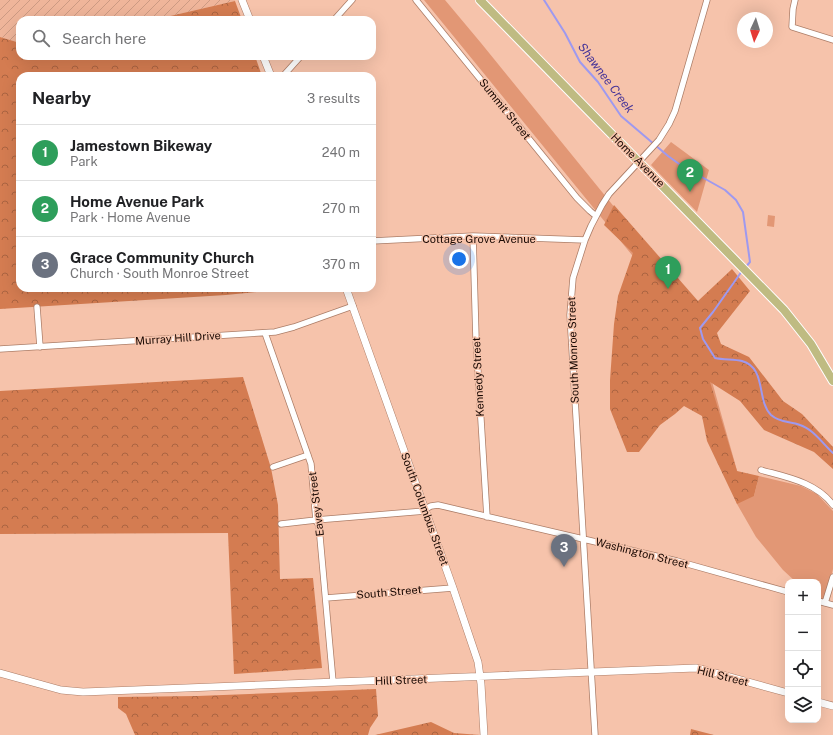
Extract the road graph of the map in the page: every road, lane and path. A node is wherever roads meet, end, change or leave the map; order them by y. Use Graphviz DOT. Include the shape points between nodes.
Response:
graph roads {
  1 [pos="242,0"];
  2 [pos="352,0"];
  3 [pos="416,0"];
  4 [pos="480,0"];
  5 [pos="707,0"];
  6 [pos="795,0"];
  7 [pos="248,16"];
  8 [pos="338,16"];
  9 [pos="833,40"];
  10 [pos="265,60"];
  11 [pos="297,60"];
  12 [pos="269,72"];
  13 [pos="287,72"];
  14 [pos="639,161"];
  15 [pos="596,216"];
  16 [pos="473,236"];
  17 [pos="585,240"];
  18 [pos="376,241"];
  19 [pos="348,292"];
  20 [pos="353,306"];
  21 [pos="37,307"];
  22 [pos="265,333"];
  23 [pos="40,347"];
  24 [pos="0,349"];
  25 [pos="833,381"];
  26 [pos="308,455"];
  27 [pos="272,468"];
  28 [pos="761,470"];
  29 [pos="833,505"];
  30 [pos="425,510"];
  31 [pos="486,517"];
  32 [pos="316,520"];
  33 [pos="281,524"];
  34 [pos="583,538"];
  35 [pos="833,577"];
  36 [pos="453,588"];
  37 [pos="785,591"];
  38 [pos="326,598"];
  39 [pos="821,601"];
  40 [pos="825,602"];
  41 [pos="833,605"];
  42 [pos="591,672"];
  43 [pos="0,673"];
  44 [pos="480,677"];
  45 [pos="333,682"];
  46 [pos="785,693"];
  47 [pos="821,703"];
  48 [pos="833,706"];
  49 [pos="484,735"];
  50 [pos="595,735"];
  1 -- 7 [label="street"];
  2 -- 8 [label="street"];
  3 -- 15 [label="street, Summit Street" via="577,198"];
  4 -- 14 [label="main road, Home Avenue"];
  5 -- 14 [label="street, South Monroe Street" via="675,111 659,140"];
  6 -- 9 [label="street" via="792,27"];
  10 -- 12 [label="street"];
  11 -- 13 [label="street"];
  14 -- 15 [label="street, South Monroe Street" via="609,194"];
  14 -- 25 [label="main road, Home Avenue" via="784,310 803,333"];
  15 -- 17 [label="street, South Monroe Street"];
  16 -- 17 [label="street, Cottage Grove Avenue"];
  16 -- 18 [label="street, Cottage Grove Avenue"];
  16 -- 31 [label="street, Kennedy Street"];
  17 -- 34 [label="street, South Monroe Street" via="573,278 570,311"];
  19 -- 20 [label="street, South Columbus Street"];
  20 -- 22 [label="street, Murray Hill Drive" via="294,327"];
  20 -- 30 [label="street, South Columbus Street"];
  21 -- 23 [label="street"];
  22 -- 23 [label="street, Murray Hill Drive"];
  22 -- 26 [label="street, Eavey Street"];
  23 -- 24 [label="street, Murray Hill Drive"];
  26 -- 27 [label="street"];
  26 -- 32 [label="street, Eavey Street" via="313,476"];
  28 -- 29 [label="street" via="809,485"];
  30 -- 31 [label="street, Washington Street" via="438,505"];
  30 -- 32 [label="street, Washington Street"];
  30 -- 36 [label="street, South Columbus Street"];
  31 -- 34 [label="street, Washington Street"];
  32 -- 33 [label="street, Washington Street"];
  32 -- 38 [label="street, Eavey Street" via="319,526"];
  34 -- 37 [label="street, Washington Street"];
  34 -- 42 [label="street, South Monroe Street"];
  35 -- 40 [label="street"];
  36 -- 38 [label="street, South Street"];
  36 -- 44 [label="street, South Columbus Street" via="478,662"];
  38 -- 45 [label="street, Eavey Street"];
  39 -- 40 [label="street"];
  40 -- 41 [label="street"];
  42 -- 44 [label="street, Hill Street"];
  42 -- 46 [label="street, Hill Street" via="701,669"];
  42 -- 50 [label="street, South Monroe Street"];
  43 -- 45 [label="street, Hill Street" via="61,690 83,692"];
  44 -- 45 [label="street, Hill Street"];
  44 -- 49 [label="street, South Columbus Street"];
  47 -- 48 [label="street"];
}
